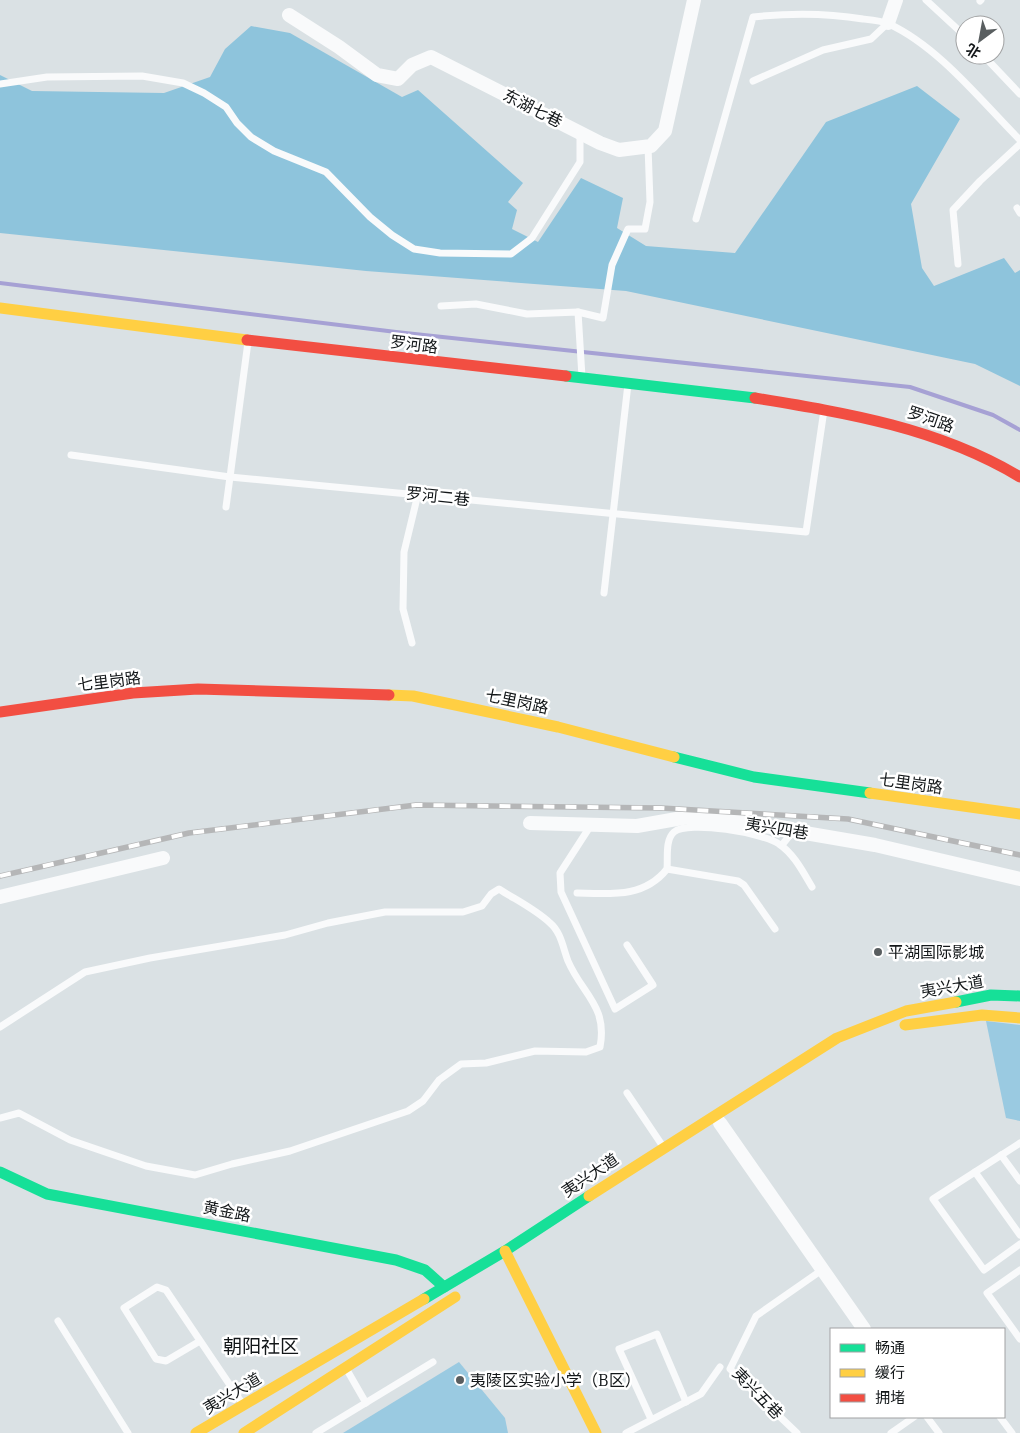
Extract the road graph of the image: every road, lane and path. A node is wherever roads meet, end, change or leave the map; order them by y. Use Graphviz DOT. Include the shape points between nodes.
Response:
graph roads {
  1 [pos="694,0"];
  2 [pos="896,0"];
  3 [pos="926,0"];
  4 [pos="288,15"];
  5 [pos="888,23"];
  6 [pos="955,27"];
  7 [pos="992,65"];
  8 [pos="753,81"];
  9 [pos="0,84"];
  10 [pos="1020,94"];
  11 [pos="580,132"];
  12 [pos="1020,140"];
  13 [pos="1020,144"];
  14 [pos="648,146"];
  15 [pos="696,219"];
  16 [pos="958,264"];
  17 [pos="441,306"];
  18 [pos="0,308"];
  19 [pos="578,312"];
  20 [pos="248,339"];
  21 [pos="582,378"];
  22 [pos="628,383"];
  23 [pos="824,410"];
  24 [pos="70,456"];
  25 [pos="1020,466"];
  26 [pos="230,476"];
  27 [pos="1020,477"];
  28 [pos="418,494"];
  29 [pos="226,507"];
  30 [pos="613,515"];
  31 [pos="604,593"];
  32 [pos="412,643"];
  33 [pos="0,712"];
  34 [pos="1020,814"];
  35 [pos="530,823"];
  36 [pos="591,825"];
  37 [pos="794,830"];
  38 [pos="782,845"];
  39 [pos="163,858"];
  40 [pos="667,869"];
  41 [pos="1020,879"];
  42 [pos="812,887"];
  43 [pos="577,893"];
  44 [pos="0,897"];
  45 [pos="775,929"];
  46 [pos="627,945"];
  47 [pos="1020,996"];
  48 [pos="1020,1018"];
  49 [pos="0,1027"];
  50 [pos="627,1093"];
  51 [pos="0,1118"];
  52 [pos="720,1123"];
  53 [pos="1020,1143"];
  54 [pos="663,1146"];
  55 [pos="1001,1155"];
  56 [pos="0,1172"];
  57 [pos="975,1172"];
  58 [pos="1020,1181"];
  59 [pos="1020,1235"];
  60 [pos="1020,1244"];
  61 [pos="507,1256"];
  62 [pos="822,1270"];
  63 [pos="1020,1270"];
  64 [pos="487,1276"];
  65 [pos="444,1287"];
  66 [pos="464,1291"];
  67 [pos="58,1322"];
  68 [pos="863,1328"];
  69 [pos="1020,1338"];
  70 [pos="200,1341"];
  71 [pos="433,1362"];
  72 [pos="720,1367"];
  73 [pos="345,1368"];
  74 [pos="366,1402"];
  75 [pos="686,1402"];
  76 [pos="244,1405"];
  77 [pos="913,1418"];
  78 [pos="928,1418"];
  79 [pos="1001,1418"];
  80 [pos="651,1419"];
  81 [pos="259,1429"];
  82 [pos="128,1433"];
  83 [pos="196,1433"];
  84 [pos="244,1433"];
  85 [pos="316,1433"];
  86 [pos="596,1433"];
  87 [pos="626,1433"];
  88 [pos="797,1433"];
  89 [pos="891,1433"];
  90 [pos="939,1433"];
  91 [pos="1012,1433"];
  1 -- 14 [label="street" via="664,131 657,141"];
  2 -- 5 [label="street"];
  3 -- 6 [label="lane"];
  4 -- 11 [label="street, 东湖七巷" via="378,75 398,78 412,65 431,56"];
  5 -- 8 [label="lane" via="871,39 823,50"];
  5 -- 12 [label="lane" via="945,63"];
  5 -- 15 [label="lane" via="842,15 792,13 753,17"];
  7 -- 10 [label="lane"];
  9 -- 11 [label="lane" via="47,77 132,76 183,83 226,107 251,137 326,172 392,235 414,249 440,253 511,254 532,238 580,162"];
  11 -- 14 [label="street, 东湖七巷" via="620,150"];
  13 -- 16 [label="lane" via="953,210"];
  14 -- 19 [label="lane" via="650,202 644,229 628,229 612,265 603,318"];
  17 -- 19 [label="lane" via="476,304 527,314"];
  18 -- 20 [label="main road, 罗河路"];
  19 -- 21 [label="lane"];
  20 -- 21 [label="main road, 罗河路"];
  20 -- 26 [label="lane"];
  21 -- 22 [label="main road, 罗河路"];
  22 -- 23 [label="main road, 罗河路" via="736,395"];
  22 -- 30 [label="lane"];
  23 -- 25 [label="main road, 罗河路" via="886,411 979,442"];
  23 -- 27 [label="main road, 罗河路" via="886,421 966,448 1000,463"];
  23 -- 30 [label="lane, 罗河二巷" via="806,532"];
  24 -- 26 [label="lane, 罗河二巷"];
  26 -- 28 [label="lane, 罗河二巷"];
  26 -- 29 [label="lane"];
  28 -- 30 [label="lane, 罗河二巷"];
  28 -- 32 [label="lane" via="404,562 403,609"];
  30 -- 31 [label="lane"];
  33 -- 34 [label="main road, 七里岗路" via="133,693 198,690 413,696 558,727 754,777"];
  35 -- 36 [label="street, 夷兴四巷"];
  36 -- 37 [label="street, 夷兴四巷" via="637,826 688,817"];
  36 -- 46 [label="lane" via="560,873 561,892 615,1010 653,985"];
  37 -- 38 [label="lane"];
  37 -- 41 [label="street, 夷兴四巷" via="875,844"];
  38 -- 40 [label="lane" via="755,834 688,826 674,832 669,839"];
  38 -- 42 [label="lane"];
  39 -- 44 [label="street"];
  40 -- 43 [label="lane" via="649,886 638,890 618,895"];
  40 -- 45 [label="lane" via="744,885"];
  47 -- 54 [label="main road, 夷兴大道" via="991,994 906,1011 836,1038"];
  48 -- 52 [label="main road, 夷兴大道" via="982,1014 908,1024 870,1036 841,1047"];
  49 -- 51 [label="lane" via="85,972 285,935 385,912 463,912 482,906 499,889 552,924 603,1030 600,1047 586,1052 535,1052 486,1063 461,1064 439,1080 423,1101 408,1111 290,1151 195,1175 146,1166 70,1140 19,1113"];
  50 -- 54 [label="lane"];
  52 -- 61 [label="main road, 夷兴大道"];
  52 -- 62 [label="street"];
  53 -- 55 [label="lane"];
  54 -- 61 [label="main road, 夷兴大道"];
  55 -- 57 [label="lane"];
  55 -- 58 [label="lane"];
  56 -- 65 [label="main road, 黄金路" via="48,1194 396,1260 425,1270"];
  57 -- 59 [label="lane"];
  57 -- 60 [label="lane" via="933,1199 984,1270"];
  61 -- 64 [label="main road, 夷兴大道"];
  61 -- 65 [label="main road, 夷兴大道"];
  61 -- 86 [label="main road"];
  62 -- 68 [label="street"];
  62 -- 88 [label="lane, 夷兴五巷" via="756,1316 730,1369"];
  63 -- 69 [label="lane" via="987,1293"];
  65 -- 76 [label="main road, 夷兴大道"];
  66 -- 73 [label="main road"];
  67 -- 82 [label="lane"];
  70 -- 70 [label="lane" via="162,1287 124,1308 156,1359 166,1361"];
  70 -- 76 [label="lane"];
  71 -- 74 [label="lane"];
  72 -- 75 [label="lane" via="701,1394"];
  73 -- 74 [label="lane"];
  73 -- 81 [label="main road"];
  74 -- 85 [label="lane"];
  75 -- 80 [label="lane"];
  75 -- 80 [label="lane" via="657,1334 619,1349"];
  76 -- 83 [label="main road, 夷兴大道"];
  77 -- 89 [label="lane"];
  78 -- 90 [label="lane"];
  79 -- 91 [label="lane"];
  80 -- 87 [label="lane"];
  81 -- 84 [label="main road"];
}
